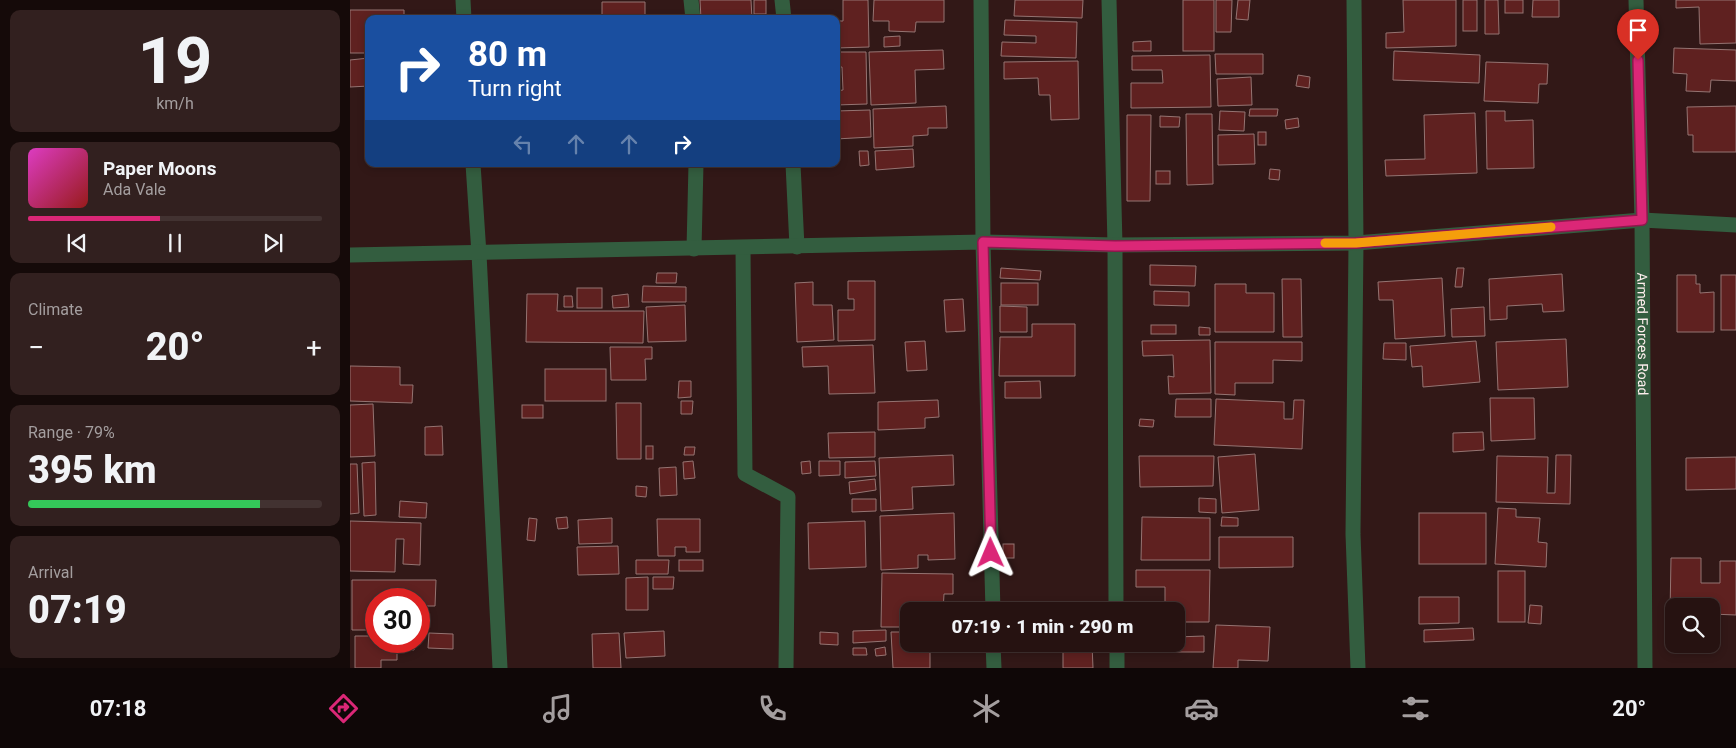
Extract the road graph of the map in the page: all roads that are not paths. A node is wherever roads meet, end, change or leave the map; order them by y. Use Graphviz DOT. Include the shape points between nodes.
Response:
graph roads {
  1 [pos="463,0"];
  2 [pos="691,0"];
  3 [pos="782,0"];
  4 [pos="981,0"];
  5 [pos="1109,0"];
  6 [pos="1354,0"];
  7 [pos="1636,0"];
  8 [pos="464,15"];
  9 [pos="693,15"];
  10 [pos="784,15"];
  11 [pos="474,167"];
  12 [pos="696,167"];
  13 [pos="793,167"];
  14 [pos="1642,220"];
  15 [pos="1736,225"];
  16 [pos="983,242"];
  17 [pos="1356,243"];
  18 [pos="1115,246"];
  19 [pos="797,247"];
  20 [pos="694,248"];
  21 [pos="743,248"];
  22 [pos="480,254"];
  23 [pos="350,255"];
  24 [pos="992,602"];
  25 [pos="1116,602"];
  26 [pos="993,652"];
  27 [pos="1117,652"];
  28 [pos="500,668"];
  29 [pos="786,668"];
  30 [pos="994,668"];
  31 [pos="1117,668"];
  32 [pos="1358,668"];
  33 [pos="1645,668"];
  1 -- 8 [label="street"];
  2 -- 9 [label="street"];
  3 -- 10 [label="street"];
  4 -- 16 [label="street"];
  5 -- 18 [label="street"];
  6 -- 17 [label="street"];
  7 -- 14 [label="street, Armed Forces Road"];
  11 -- 22 [label="street"];
  12 -- 20 [label="street"];
  13 -- 19 [label="street"];
  14 -- 15 [label="street"];
  14 -- 17 [label="street"];
  14 -- 33 [label="street, Armed Forces Road"];
  16 -- 18 [label="street"];
  16 -- 19 [label="street"];
  16 -- 24 [label="street"];
  17 -- 18 [label="street"];
  17 -- 32 [label="street" via="1353,534"];
  18 -- 25 [label="street"];
  19 -- 21 [label="street"];
  20 -- 21 [label="street"];
  20 -- 22 [label="street"];
  21 -- 29 [label="street" via="745,474 788,497"];
  22 -- 23 [label="street"];
  22 -- 28 [label="street"];
  26 -- 30 [label="street"];
  27 -- 31 [label="street"];
}
